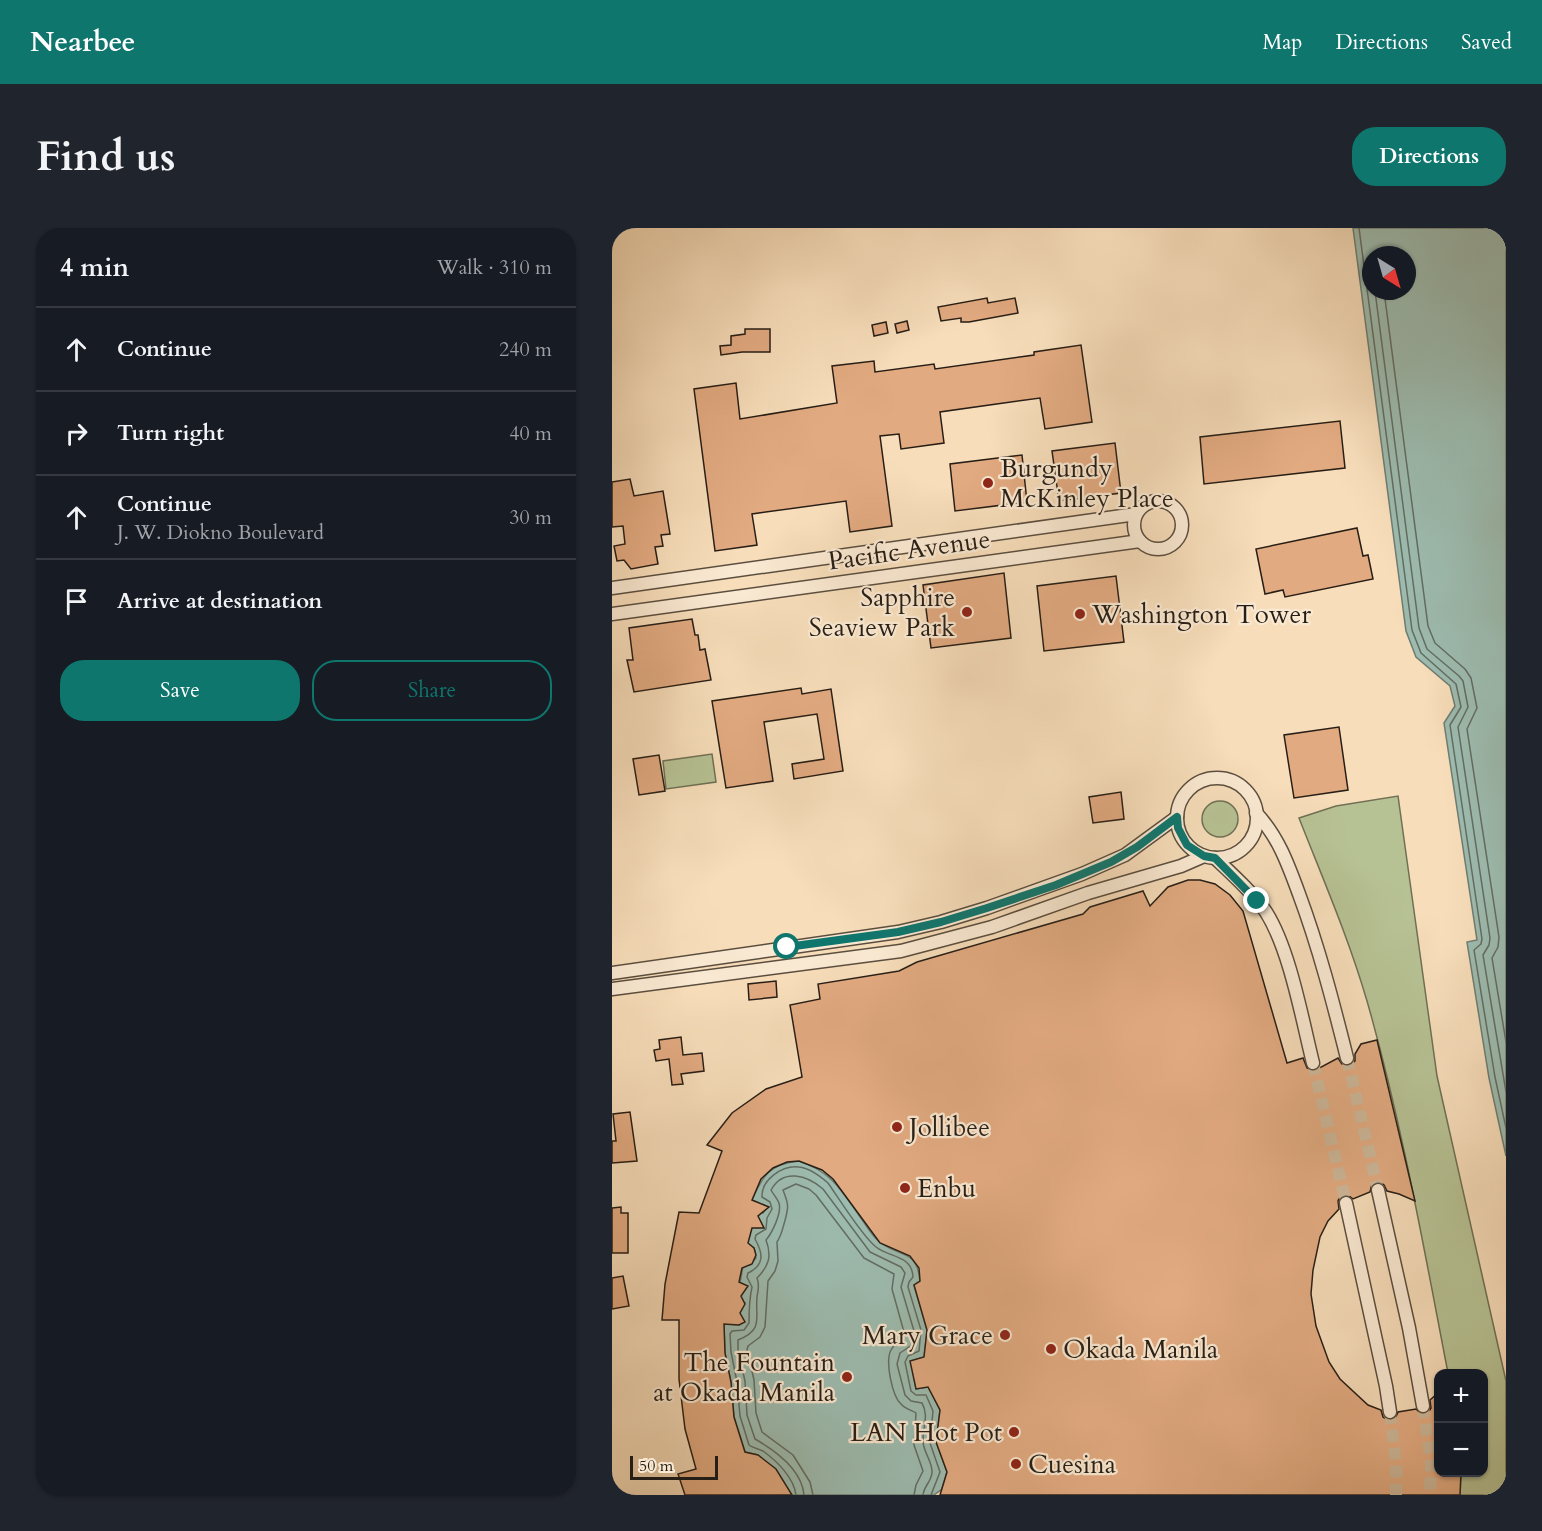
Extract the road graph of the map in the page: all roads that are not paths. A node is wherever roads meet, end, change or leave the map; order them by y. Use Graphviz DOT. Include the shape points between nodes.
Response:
graph roads {
  1 [pos="1136,514"];
  2 [pos="1140,542"];
  3 [pos="612,588"];
  4 [pos="612,614"];
  5 [pos="1256,813"];
  6 [pos="1177,817"];
  7 [pos="1210,857"];
  8 [pos="612,973"];
  9 [pos="612,989"];
  10 [pos="1347,1058"];
  11 [pos="1313,1063"];
  12 [pos="1378,1190"];
  13 [pos="1346,1203"];
  14 [pos="1423,1406"];
  15 [pos="1390,1412"];
  1 -- 2 [label="street" via="1134,526"];
  1 -- 2 [label="street" via="1147,504 1162,501 1176,508 1182,521 1180,535 1169,546 1154,549"];
  1 -- 3 [label="street, Pacific Avenue"];
  2 -- 4 [label="street, Pacific Avenue"];
  5 -- 6 [label="street" via="1253,800 1243,788 1230,780 1215,778 1189,789"];
  5 -- 7 [label="street" via="1249,842 1237,852"];
  5 -- 10 [label="street" via="1276,838 1296,885 1325,971"];
  6 -- 7 [label="street" via="1187,845"];
  6 -- 8 [label="street" via="1111,862 1056,885 941,922 898,932"];
  7 -- 9 [label="street" via="1088,893 992,927 901,951"];
  7 -- 11 [label="street" via="1257,901 1272,924 1291,974"];
  12 -- 14 [label="street"];
  13 -- 15 [label="street"];
}
